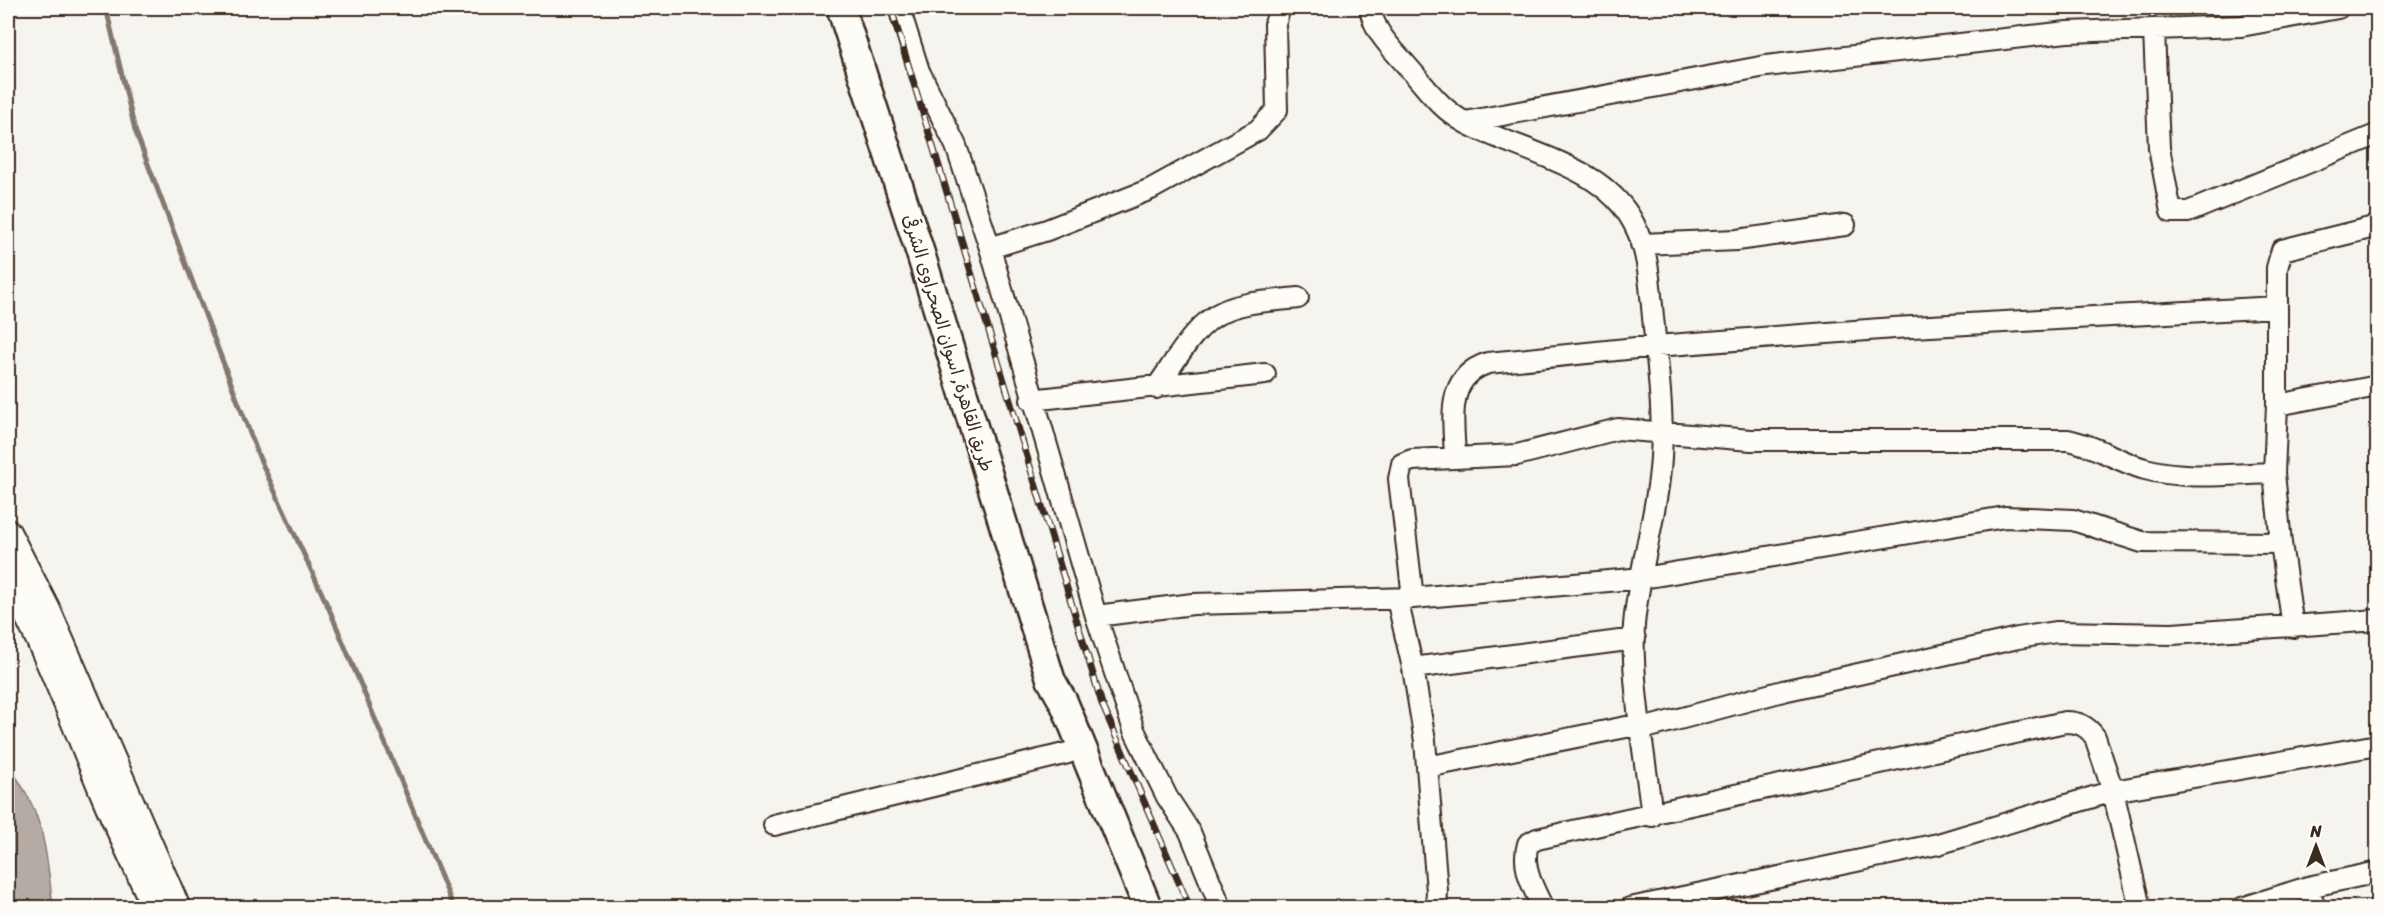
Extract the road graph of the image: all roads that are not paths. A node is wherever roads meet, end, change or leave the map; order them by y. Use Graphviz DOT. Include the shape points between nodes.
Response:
graph roads {
  1 [pos="841,8"];
  2 [pos="899,8"];
  3 [pos="1280,8"];
  4 [pos="1370,8"];
  5 [pos="2338,8"];
  6 [pos="2154,31"];
  7 [pos="1465,122"];
  8 [pos="2378,134"];
  9 [pos="1845,225"];
  10 [pos="2378,226"];
  11 [pos="1641,244"];
  12 [pos="990,248"];
  13 [pos="1298,298"];
  14 [pos="2277,307"];
  15 [pos="1656,346"];
  16 [pos="1265,374"];
  17 [pos="2378,386"];
  18 [pos="1156,388"];
  19 [pos="1031,400"];
  20 [pos="2277,405"];
  21 [pos="1663,432"];
  22 [pos="1455,458"];
  23 [pos="2274,473"];
  24 [pos="8,532"];
  25 [pos="2281,543"];
  26 [pos="1643,578"];
  27 [pos="8,580"];
  28 [pos="1405,598"];
  29 [pos="1096,616"];
  30 [pos="2378,620"];
  31 [pos="2293,627"];
  32 [pos="1635,639"];
  33 [pos="1413,668"];
  34 [pos="1052,680"];
  35 [pos="1642,726"];
  36 [pos="2378,745"];
  37 [pos="1068,753"];
  38 [pos="1427,767"];
  39 [pos="2113,791"];
  40 [pos="1652,816"];
  41 [pos="130,825"];
  42 [pos="774,825"];
  43 [pos="2378,872"];
  44 [pos="2308,886"];
  45 [pos="154,908"];
  46 [pos="178,908"];
  47 [pos="1134,908"];
  48 [pos="1148,908"];
  49 [pos="1221,908"];
  50 [pos="1436,908"];
  51 [pos="1543,908"];
  52 [pos="1630,908"];
  53 [pos="2140,908"];
  54 [pos="2242,908"];
  55 [pos="2315,908"];
  1 -- 34 [label="highway, طريق القاهرة, اسوان الصحراوى الشرقى"];
  2 -- 12 [label="street" via="919,71 956,146"];
  3 -- 12 [label="street" via="1275,24 1276,110 1258,130 1151,189"];
  4 -- 7 [label="street" via="1388,47 1440,105"];
  5 -- 6 [label="street" via="2241,26"];
  6 -- 7 [label="street" via="2067,32 1766,66"];
  6 -- 8 [label="street" via="2159,148 2171,212 2187,212"];
  7 -- 11 [label="street" via="1584,174 1610,191 1634,224"];
  9 -- 11 [label="street" via="1737,240"];
  10 -- 14 [label="street" via="2282,250 2278,259"];
  11 -- 15 [label="street" via="1648,267"];
  12 -- 19 [label="street"];
  13 -- 18 [label="street" via="1241,306 1210,319"];
  14 -- 15 [label="street" via="1894,328"];
  14 -- 20 [label="street"];
  15 -- 21 [label="street"];
  15 -- 22 [label="street" via="1502,361 1469,370 1455,393"];
  16 -- 18 [label="street"];
  17 -- 20 [label="street"];
  18 -- 19 [label="street"];
  19 -- 29 [label="street"];
  20 -- 23 [label="street"];
  21 -- 22 [label="street" via="1618,429 1517,455"];
  21 -- 23 [label="street" via="1752,440 2068,440 2165,474"];
  21 -- 26 [label="street"];
  22 -- 28 [label="street" via="1402,464"];
  23 -- 25 [label="street"];
  24 -- 41 [label="main road" via="48,610"];
  25 -- 26 [label="street" via="2142,542 2073,520 2005,517"];
  25 -- 31 [label="street"];
  26 -- 28 [label="street"];
  26 -- 32 [label="street"];
  27 -- 41 [label="main road" via="73,719"];
  28 -- 29 [label="street" via="1193,604"];
  28 -- 33 [label="street"];
  29 -- 49 [label="street" via="1134,730 1167,797 1190,832"];
  30 -- 31 [label="street"];
  31 -- 35 [label="street" via="2172,634 2056,632"];
  32 -- 33 [label="street"];
  32 -- 35 [label="street"];
  33 -- 38 [label="street"];
  34 -- 37 [label="highway, طريق القاهرة, اسوان الصحراوى الشرقى" via="1051,708"];
  34 -- 48 [label="highway, طريق القاهرة, اسوان الصحراوى الشرقى"];
  35 -- 38 [label="street"];
  35 -- 40 [label="street"];
  36 -- 39 [label="street"];
  37 -- 42 [label="street"];
  37 -- 47 [label="highway, طريق القاهرة, اسوان الصحراوى الشرقى"];
  38 -- 50 [label="street"];
  39 -- 40 [label="street" via="2090,729 2065,722"];
  39 -- 52 [label="street" via="1938,844"];
  39 -- 53 [label="street"];
  40 -- 51 [label="street" via="1528,844 1527,872"];
  41 -- 45 [label="main road"];
  41 -- 46 [label="main road"];
  43 -- 44 [label="street"];
  44 -- 54 [label="street"];
  44 -- 55 [label="street"];
}
